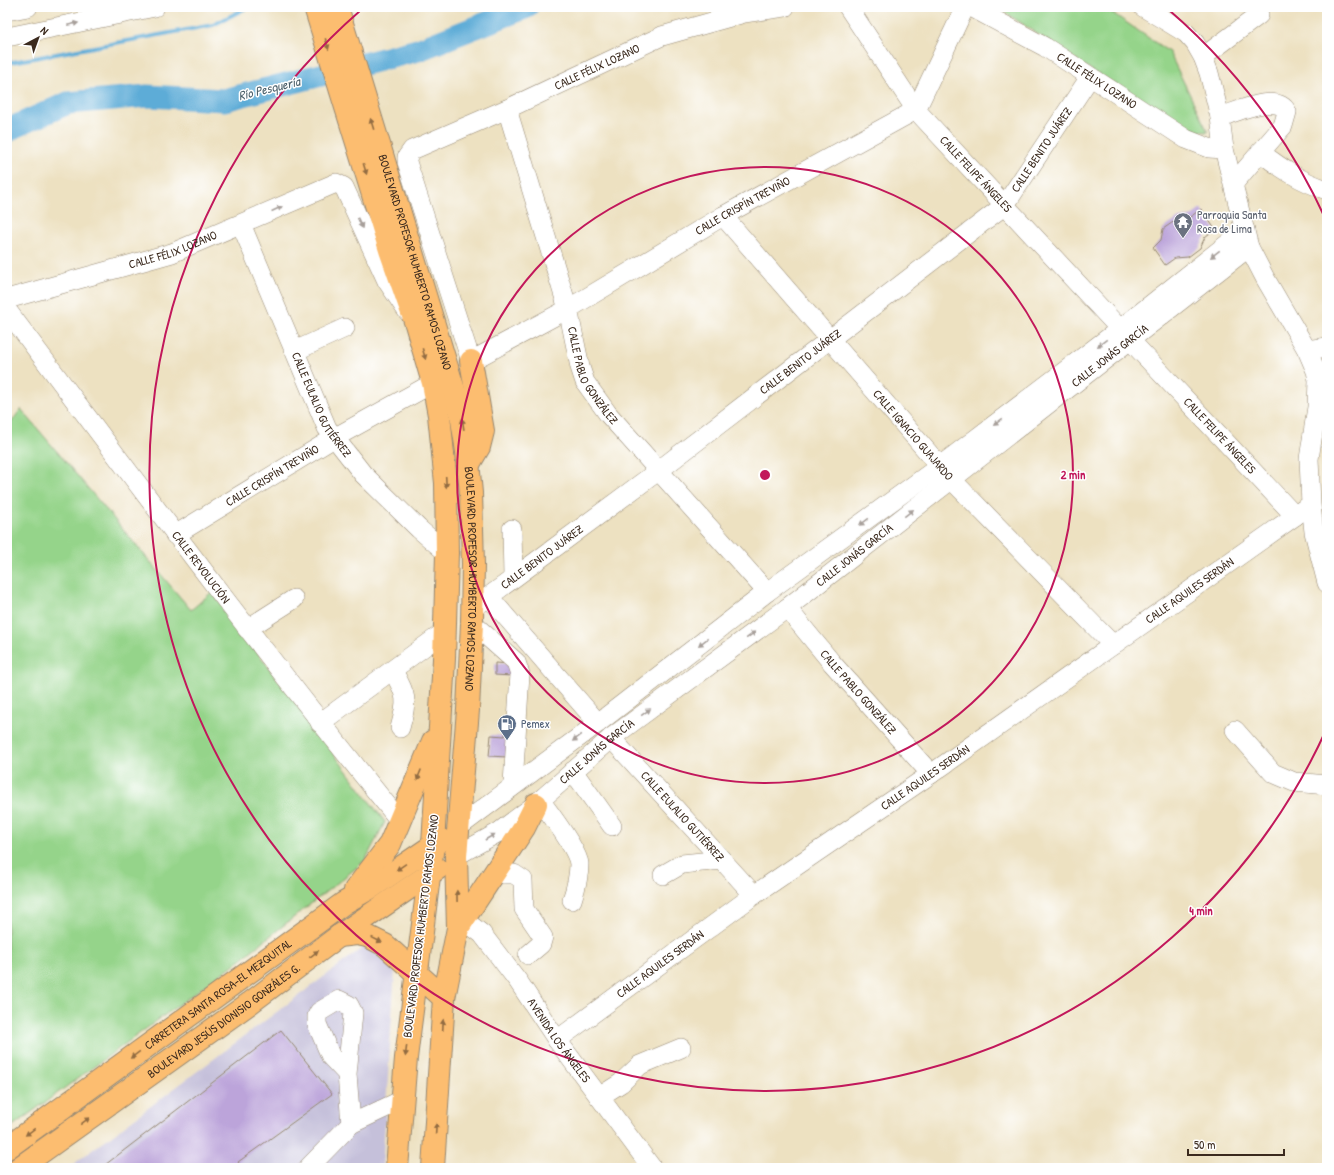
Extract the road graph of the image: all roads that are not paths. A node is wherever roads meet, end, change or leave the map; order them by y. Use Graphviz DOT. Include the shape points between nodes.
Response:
graph roads {
  1 [pos="28,7"];
  2 [pos="155,7"];
  3 [pos="315,7"];
  4 [pos="337,7"];
  5 [pos="785,7"];
  6 [pos="848,7"];
  7 [pos="965,7"];
  8 [pos="971,7"];
  9 [pos="1143,7"];
  10 [pos="7,11"];
  11 [pos="1259,15"];
  12 [pos="7,37"];
  13 [pos="1203,57"];
  14 [pos="1090,77"];
  15 [pos="506,109"];
  16 [pos="916,110"];
  17 [pos="1220,117"];
  18 [pos="1224,149"];
  19 [pos="1260,152"];
  20 [pos="1234,183"];
  21 [pos="1327,190"];
  22 [pos="1005,205"];
  23 [pos="723,216"];
  24 [pos="241,224"];
  25 [pos="1247,238"];
  26 [pos="399,246"];
  27 [pos="7,299"];
  28 [pos="568,309"];
  29 [pos="7,310"];
  30 [pos="416,324"];
  31 [pos="345,328"];
  32 [pos="1125,335"];
  33 [pos="830,338"];
  34 [pos="1327,347"];
  35 [pos="1307,350"];
  36 [pos="295,351"];
  37 [pos="471,361"];
  38 [pos="1322,382"];
  39 [pos="433,383"];
  40 [pos="334,438"];
  41 [pos="469,464"];
  42 [pos="940,466"];
  43 [pos="658,471"];
  44 [pos="952,480"];
  45 [pos="1311,504"];
  46 [pos="1295,516"];
  47 [pos="512,529"];
  48 [pos="175,535"];
  49 [pos="447,553"];
  50 [pos="513,577"];
  51 [pos="1327,583"];
  52 [pos="767,592"];
  53 [pos="294,600"];
  54 [pos="476,607"];
  55 [pos="787,608"];
  56 [pos="247,629"];
  57 [pos="444,632"];
  58 [pos="1113,644"];
  59 [pos="444,659"];
  60 [pos="393,671"];
  61 [pos="320,723"];
  62 [pos="598,723"];
  63 [pos="439,726"];
  64 [pos="400,728"];
  65 [pos="1235,730"];
  66 [pos="611,738"];
  67 [pos="573,771"];
  68 [pos="931,774"];
  69 [pos="513,784"];
  70 [pos="1327,785"];
  71 [pos="538,802"];
  72 [pos="460,817"];
  73 [pos="400,820"];
  74 [pos="612,826"];
  75 [pos="433,845"];
  76 [pos="456,856"];
  77 [pos="722,860"];
  78 [pos="497,871"];
  79 [pos="429,874"];
  80 [pos="663,875"];
  81 [pos="754,895"];
  82 [pos="572,900"];
  83 [pos="344,903"];
  84 [pos="458,928"];
  85 [pos="339,936"];
  86 [pos="528,955"];
  87 [pos="416,974"];
  88 [pos="444,998"];
  89 [pos="557,1040"];
  90 [pos="681,1048"];
  91 [pos="347,1074"];
  92 [pos="599,1097"];
  93 [pos="402,1100"];
  94 [pos="351,1124"];
  95 [pos="7,1148"];
  96 [pos="396,1167"];
  97 [pos="19,1168"];
  98 [pos="308,1168"];
  99 [pos="433,1168"];
  100 [pos="652,1168"];
  1 -- 10 [label="street"];
  12 -- 2 [label="street, one-way"];
  3 -- 26 [label="main road, BOULEVARD PROFESOR HUMBERTO RAMOS LOZANO, one-way"];
  26 -- 4 [label="main road, BOULEVARD PROFESOR HUMBERTO RAMOS LOZANO, one-way"];
  5 -- 15 [label="street, CALLE FÉLIX LOZANO" via="744,13 662,36"];
  6 -- 16 [label="street, CALLE FELIPE ÁNGELES"];
  7 -- 16 [label="street"];
  8 -- 14 [label="street, CALLE FÉLIX LOZANO" via="1024,35"];
  9 -- 13 [label="street" via="1186,33"];
  11 -- 13 [label="street"];
  13 -- 17 [label="street"];
  14 -- 18 [label="street, CALLE FÉLIX LOZANO" via="1186,139 1209,148"];
  14 -- 22 [label="street, CALLE BENITO JUÁREZ"];
  15 -- 28 [label="street, CALLE PABLO GONZÁLEZ"];
  15 -- 37 [label="street, CALLE FÉLIX LOZANO" via="416,148 409,153 407,162"];
  16 -- 22 [label="street, CALLE FELIPE ÁNGELES"];
  16 -- 23 [label="street, CALLE CRISPÍN TREVIÑO"];
  17 -- 18 [label="street"];
  17 -- 19 [label="street" via="1271,102 1281,105 1287,112 1283,126"];
  18 -- 20 [label="street"];
  19 -- 20 [label="street"];
  19 -- 21 [label="street" via="1295,177"];
  20 -- 25 [label="street"];
  22 -- 32 [label="street, CALLE FELIPE ÁNGELES"];
  22 -- 33 [label="street, CALLE BENITO JUÁREZ"];
  23 -- 28 [label="street, CALLE CRISPÍN TREVIÑO"];
  23 -- 33 [label="street, CALLE IGNACIO GUAJARDO"];
  24 -- 27 [label="street, CALLE FÉLIX LOZANO" via="172,253"];
  24 -- 30 [label="street, CALLE FÉLIX LOZANO, one-way" via="332,184 344,187 387,281"];
  24 -- 36 [label="street, CALLE EULALIO GUTIÉRREZ"];
  25 -- 32 [label="street, CALLE JONÁS GARCÍA"];
  25 -- 35 [label="street" via="1265,278"];
  26 -- 30 [label="main road, BOULEVARD PROFESOR HUMBERTO RAMOS LOZANO"];
  41 -- 26 [label="main road, BOULEVARD PROFESOR HUMBERTO RAMOS LOZANO, one-way" via="461,413 437,328"];
  28 -- 37 [label="street, CALLE CRISPÍN TREVIÑO"];
  28 -- 43 [label="street, CALLE PABLO GONZÁLEZ" via="585,382 608,414"];
  29 -- 48 [label="street, CALLE REVOLUCIÓN"];
  30 -- 39 [label="main road, BOULEVARD PROFESOR HUMBERTO RAMOS LOZANO, one-way"];
  31 -- 36 [label="street"];
  32 -- 42 [label="street, CALLE JONÁS GARCÍA, one-way"];
  32 -- 44 [label="street, CALLE JONÁS GARCÍA"];
  32 -- 46 [label="street, CALLE FELIPE ÁNGELES"];
  33 -- 42 [label="street, CALLE IGNACIO GUAJARDO"];
  33 -- 43 [label="street, CALLE BENITO JUÁREZ"];
  34 -- 35 [label="street"];
  35 -- 38 [label="street"];
  36 -- 40 [label="street, CALLE EULALIO GUTIÉRREZ" via="327,428"];
  37 -- 41 [label="main road" via="484,431 479,447"];
  38 -- 45 [label="street" via="1309,459"];
  39 -- 40 [label="street, CALLE CRISPÍN TREVIÑO"];
  39 -- 49 [label="main road, BOULEVARD PROFESOR HUMBERTO RAMOS LOZANO, one-way" via="443,447"];
  40 -- 48 [label="street, CALLE CRISPÍN TREVIÑO"];
  40 -- 49 [label="street, CALLE EULALIO GUTIÉRREZ" via="363,474"];
  41 -- 54 [label="main road, BOULEVARD PROFESOR HUMBERTO RAMOS LOZANO"];
  42 -- 44 [label="street, CALLE IGNACIO GUAJARDO"];
  42 -- 52 [label="street, CALLE JONÁS GARCÍA, one-way"];
  43 -- 50 [label="street, CALLE BENITO JUÁREZ"];
  43 -- 52 [label="street, CALLE PABLO GONZÁLEZ"];
  55 -- 44 [label="street, CALLE JONÁS GARCÍA, one-way"];
  44 -- 58 [label="street, CALLE IGNACIO GUAJARDO"];
  45 -- 46 [label="street"];
  45 -- 51 [label="street" via="1314,532"];
  46 -- 58 [label="street, CALLE AQUILES SERDÁN"];
  47 -- 50 [label="street"];
  48 -- 56 [label="street, CALLE REVOLUCIÓN"];
  49 -- 54 [label="main road" via="465,571"];
  49 -- 57 [label="main road, BOULEVARD PROFESOR HUMBERTO RAMOS LOZANO"];
  50 -- 54 [label="street, CALLE BENITO JUÁREZ"];
  52 -- 62 [label="street, CALLE JONÁS GARCÍA, one-way"];
  53 -- 56 [label="street"];
  54 -- 62 [label="street"];
  54 -- 69 [label="street" via="519,667"];
  54 -- 72 [label="main road, BOULEVARD PROFESOR HUMBERTO RAMOS LOZANO"];
  66 -- 55 [label="street, CALLE JONÁS GARCÍA, one-way"];
  55 -- 68 [label="street, CALLE PABLO GONZÁLEZ" via="832,663"];
  56 -- 61 [label="street, CALLE REVOLUCIÓN"];
  57 -- 59 [label="main road, BOULEVARD PROFESOR HUMBERTO RAMOS LOZANO"];
  57 -- 60 [label="street"];
  58 -- 68 [label="street, CALLE AQUILES SERDÁN"];
  59 -- 63 [label="main road, BOULEVARD PROFESOR HUMBERTO RAMOS LOZANO"];
  59 -- 72 [label="main road" via="456,688 448,791"];
  60 -- 61 [label="street"];
  60 -- 64 [label="street" via="405,692 406,709"];
  61 -- 73 [label="street, CALLE REVOLUCIÓN"];
  62 -- 69 [label="street, CALLE JONÁS GARCÍA, one-way"];
  63 -- 73 [label="main road, one-way"];
  63 -- 75 [label="main road, BOULEVARD PROFESOR HUMBERTO RAMOS LOZANO"];
  65 -- 70 [label="street" via="1273,773 1294,782"];
  66 -- 67 [label="street, CALLE JONÁS GARCÍA"];
  66 -- 77 [label="street, CALLE EULALIO GUTIÉRREZ"];
  67 -- 71 [label="street, CALLE JONÁS GARCÍA"];
  67 -- 74 [label="street"];
  68 -- 81 [label="street, CALLE AQUILES SERDÁN"];
  69 -- 72 [label="street, CALLE JONÁS GARCÍA"];
  76 -- 71 [label="street, CALLE JONÁS GARCÍA, one-way" via="499,832"];
  71 -- 78 [label="main road"];
  71 -- 82 [label="street" via="560,826 579,862 578,882"];
  72 -- 75 [label="main road, CARRETERA SANTA ROSA-EL MEZQUITAL"];
  72 -- 76 [label="main road, BOULEVARD PROFESOR HUMBERTO RAMOS LOZANO"];
  73 -- 83 [label="main road" via="390,844"];
  75 -- 79 [label="main road, BOULEVARD PROFESOR HUMBERTO RAMOS LOZANO"];
  75 -- 83 [label="main road, CARRETERA SANTA ROSA-EL MEZQUITAL, one-way"];
  76 -- 79 [label="main road, BOULEVARD JESÚS DIONISIO GONZÁLES G."];
  84 -- 76 [label="main road, BOULEVARD PROFESOR HUMBERTO RAMOS LOZANO, one-way"];
  77 -- 80 [label="street" via="682,864"];
  77 -- 81 [label="street, CALLE EULALIO GUTIÉRREZ"];
  78 -- 84 [label="main road"];
  78 -- 86 [label="street" via="514,874 523,880 524,909 543,937 541,944"];
  79 -- 85 [label="main road, BOULEVARD JESÚS DIONISIO GONZÁLES G."];
  79 -- 87 [label="main road, BOULEVARD PROFESOR HUMBERTO RAMOS LOZANO"];
  81 -- 89 [label="street, CALLE AQUILES SERDÁN"];
  83 -- 95 [label="main road, CARRETERA SANTA ROSA-EL MEZQUITAL, one-way"];
  84 -- 88 [label="main road, BOULEVARD PROFESOR HUMBERTO RAMOS LOZANO"];
  84 -- 89 [label="street, AVENIDA LOS ÁNGELES" via="472,927 482,934 518,980"];
  85 -- 87 [label="main road, one-way" via="357,934 376,940 394,952"];
  97 -- 85 [label="main road, BOULEVARD JESÚS DIONISIO GONZÁLES G., one-way"];
  87 -- 88 [label="main road"];
  87 -- 93 [label="main road, BOULEVARD PROFESOR HUMBERTO RAMOS LOZANO, one-way"];
  99 -- 88 [label="main road, BOULEVARD PROFESOR HUMBERTO RAMOS LOZANO, one-way"];
  89 -- 92 [label="street, AVENIDA LOS ÁNGELES"];
  90 -- 92 [label="street" via="640,1065 621,1083"];
  91 -- 94 [label="street"];
  92 -- 100 [label="street, AVENIDA LOS ÁNGELES"];
  93 -- 94 [label="street"];
  93 -- 96 [label="main road, BOULEVARD PROFESOR HUMBERTO RAMOS LOZANO"];
  94 -- 98 [label="street"];
}
